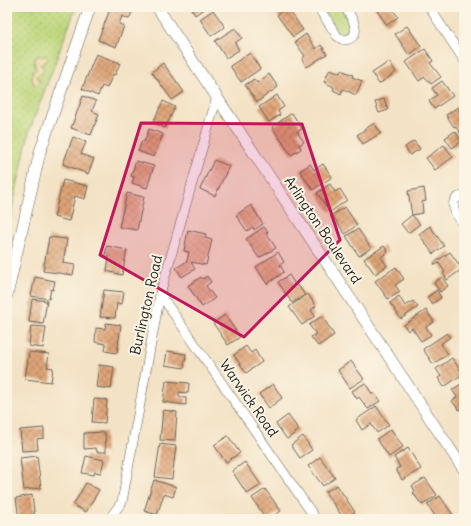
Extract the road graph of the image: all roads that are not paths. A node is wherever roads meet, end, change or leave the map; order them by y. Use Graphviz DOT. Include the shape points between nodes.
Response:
graph roads {
  1 [pos="90,7"];
  2 [pos="157,7"];
  3 [pos="318,7"];
  4 [pos="345,7"];
  5 [pos="429,7"];
  6 [pos="464,60"];
  7 [pos="217,97"];
  8 [pos="464,196"];
  9 [pos="464,226"];
  10 [pos="160,294"];
  11 [pos="7,295"];
  12 [pos="464,470"];
  13 [pos="109,519"];
  14 [pos="316,519"];
  1 -- 11 [label="street" via="40,152"];
  2 -- 7 [label="street, Arlington Boulevard"];
  3 -- 4 [label="street" via="337,36 346,40 355,34 356,29"];
  5 -- 6 [label="street"];
  7 -- 10 [label="street, Burlington Road"];
  7 -- 12 [label="street, Arlington Boulevard"];
  8 -- 9 [label="street" via="454,200 452,206"];
  10 -- 13 [label="street, Burlington Road" via="122,502"];
  10 -- 14 [label="street, Warwick Road"];
}
